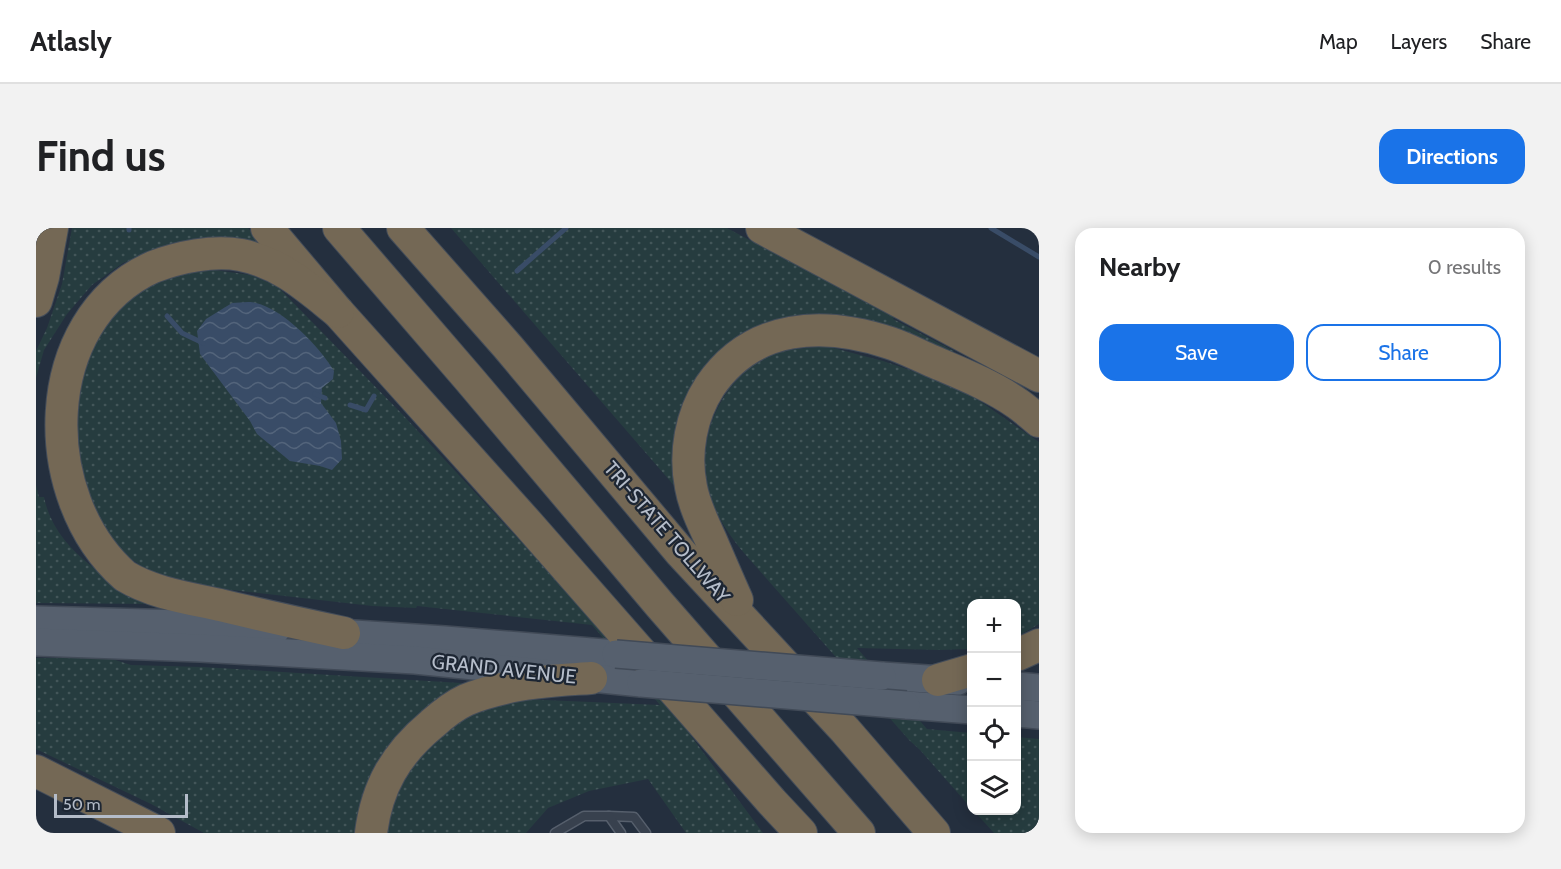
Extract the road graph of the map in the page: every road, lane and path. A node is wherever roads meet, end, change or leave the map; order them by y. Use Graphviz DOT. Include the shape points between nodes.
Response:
graph roads {
  1 [pos="52,228"];
  2 [pos="267,228"];
  3 [pos="339,228"];
  4 [pos="403,228"];
  5 [pos="762,228"];
  6 [pos="36,301"];
  7 [pos="338,312"];
  8 [pos="1039,376"];
  9 [pos="1039,421"];
  10 [pos="36,620"];
  11 [pos="747,623"];
  12 [pos="344,633"];
  13 [pos="36,642"];
  14 [pos="1039,645"];
  15 [pos="1021,653"];
  16 [pos="967,671"];
  17 [pos="591,678"];
  18 [pos="938,680"];
  19 [pos="967,682"];
  20 [pos="1021,686"];
  21 [pos="1039,688"];
  22 [pos="967,710"];
  23 [pos="1021,713"];
  24 [pos="1039,715"];
  25 [pos="36,771"];
  26 [pos="772,802"];
  27 [pos="609,816"];
  28 [pos="159,833"];
  29 [pos="371,833"];
  30 [pos="555,833"];
  31 [pos="621,833"];
  32 [pos="646,833"];
  33 [pos="785,833"];
  34 [pos="801,833"];
  35 [pos="859,833"];
  36 [pos="934,833"];
  1 -- 6 [label="highway"];
  2 -- 7 [label="highway"];
  3 -- 35 [label="highway"];
  4 -- 11 [label="highway, TRI-STATE TOLLWAY" via="681,553"];
  5 -- 8 [label="highway"];
  7 -- 12 [label="highway" via="292,276 241,255 188,257 148,269 103,294 70,330 47,381 43,436 51,479 68,517 97,554 126,576 156,590"];
  7 -- 26 [label="highway"];
  9 -- 11 [label="highway" via="1017,403 968,376 890,343 823,329 791,332 752,347 717,377 706,393 690,435 689,458 699,515"];
  10 -- 12 [label="main road, GRAND AVENUE"];
  11 -- 36 [label="highway, TRI-STATE TOLLWAY"];
  12 -- 18 [label="main road, GRAND AVENUE, bridge"];
  13 -- 17 [label="main road, GRAND AVENUE" via="415,660"];
  14 -- 15 [label="highway"];
  16 -- 18 [label="highway"];
  17 -- 22 [label="main road, GRAND AVENUE, bridge"];
  17 -- 29 [label="highway" via="506,687 450,709 408,746 389,774 377,801"];
  18 -- 19 [label="main road, GRAND AVENUE"];
  20 -- 21 [label="main road"];
  23 -- 24 [label="main road"];
  25 -- 28 [label="highway"];
  26 -- 33 [label="highway"];
  26 -- 34 [label="highway"];
  27 -- 30 [label="lane" via="584,816"];
  27 -- 31 [label="lane"];
  27 -- 32 [label="lane" via="634,817"];
}
